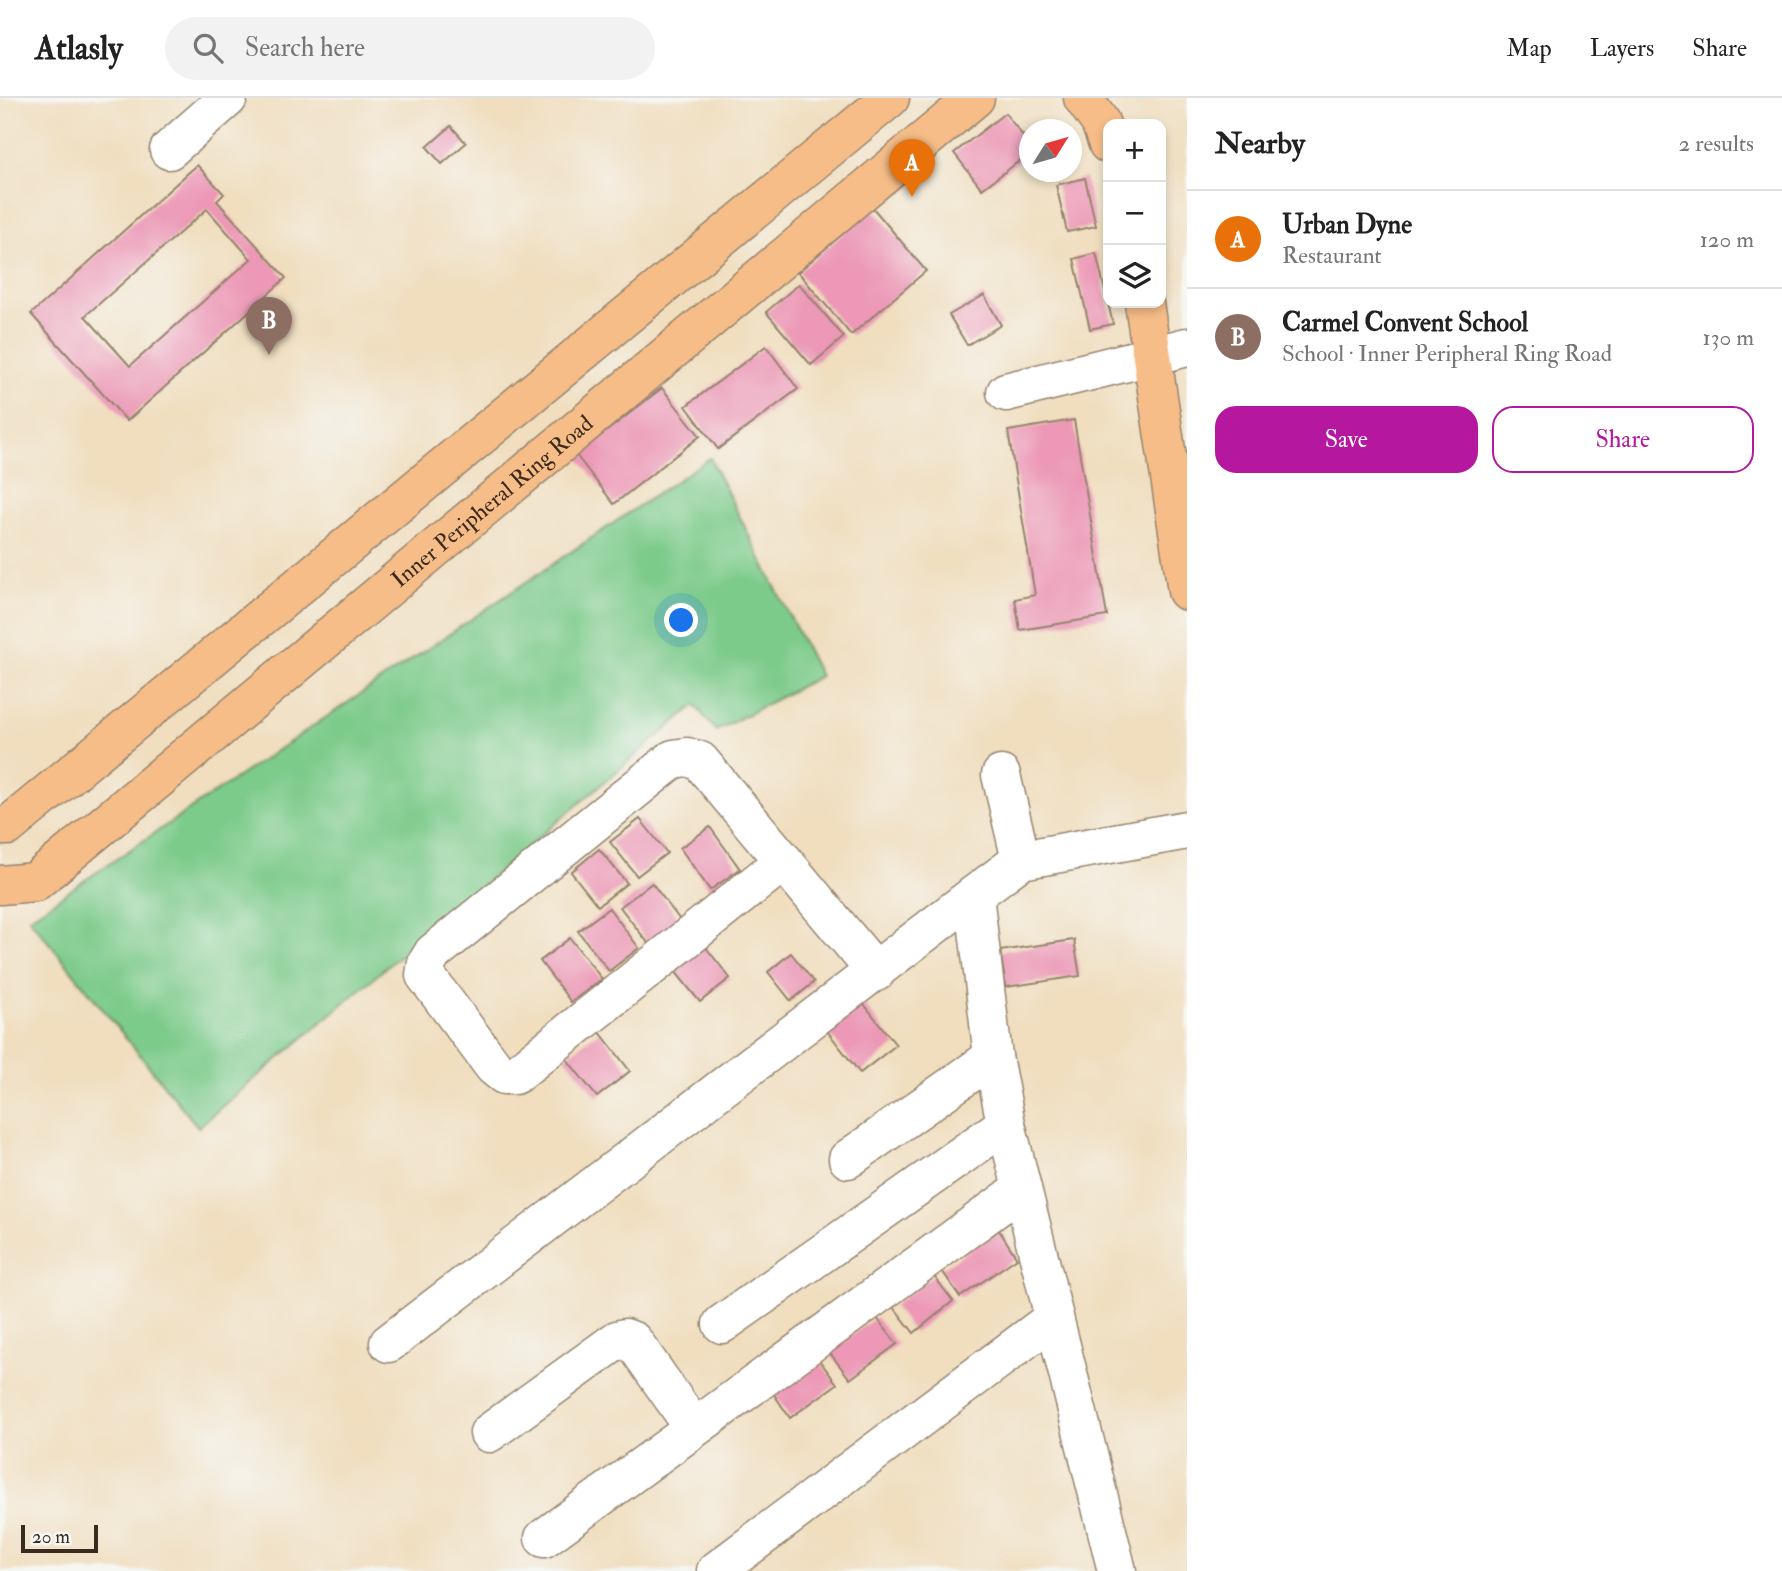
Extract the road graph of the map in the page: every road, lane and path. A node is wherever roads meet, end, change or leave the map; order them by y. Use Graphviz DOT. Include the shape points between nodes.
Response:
graph roads {
  1 [pos="229,98"];
  2 [pos="890,98"];
  3 [pos="975,98"];
  4 [pos="1083,98"];
  5 [pos="1103,130"];
  6 [pos="169,150"];
  7 [pos="1147,308"];
  8 [pos="1169,351"];
  9 [pos="1006,392"];
  10 [pos="1187,591"];
  11 [pos="1002,775"];
  12 [pos="0,826"];
  13 [pos="1187,830"];
  14 [pos="1021,860"];
  15 [pos="784,861"];
  16 [pos="0,885"];
  17 [pos="974,895"];
  18 [pos="876,972"];
  19 [pos="993,1056"];
  20 [pos="1006,1124"];
  21 [pos="848,1160"];
  22 [pos="1022,1189"];
  23 [pos="1054,1318"];
  24 [pos="722,1324"];
  25 [pos="389,1343"];
  26 [pos="694,1428"];
  27 [pos="489,1433"];
  28 [pos="544,1538"];
  29 [pos="716,1571"];
  30 [pos="1117,1571"];
  1 -- 6 [label="street"];
  2 -- 12 [label="main road" via="19,817"];
  3 -- 16 [label="main road, Inner Peripheral Ring Road" via="35,882"];
  4 -- 5 [label="main road"];
  7 -- 8 [label="main road"];
  8 -- 9 [label="street"];
  8 -- 10 [label="main road"];
  11 -- 14 [label="street"];
  13 -- 14 [label="street"];
  14 -- 17 [label="street"];
  15 -- 15 [label="street" via="515,1074 504,1075 494,1067 425,975 433,953 673,759 700,761"];
  15 -- 18 [label="street"];
  17 -- 18 [label="street"];
  17 -- 19 [label="street"];
  18 -- 25 [label="street"];
  19 -- 20 [label="street"];
  19 -- 21 [label="street"];
  20 -- 22 [label="street"];
  20 -- 24 [label="street"];
  22 -- 23 [label="street"];
  22 -- 26 [label="street"];
  23 -- 29 [label="street"];
  23 -- 30 [label="street"];
  26 -- 27 [label="street" via="633,1341 625,1338"];
  26 -- 28 [label="street"];
}
